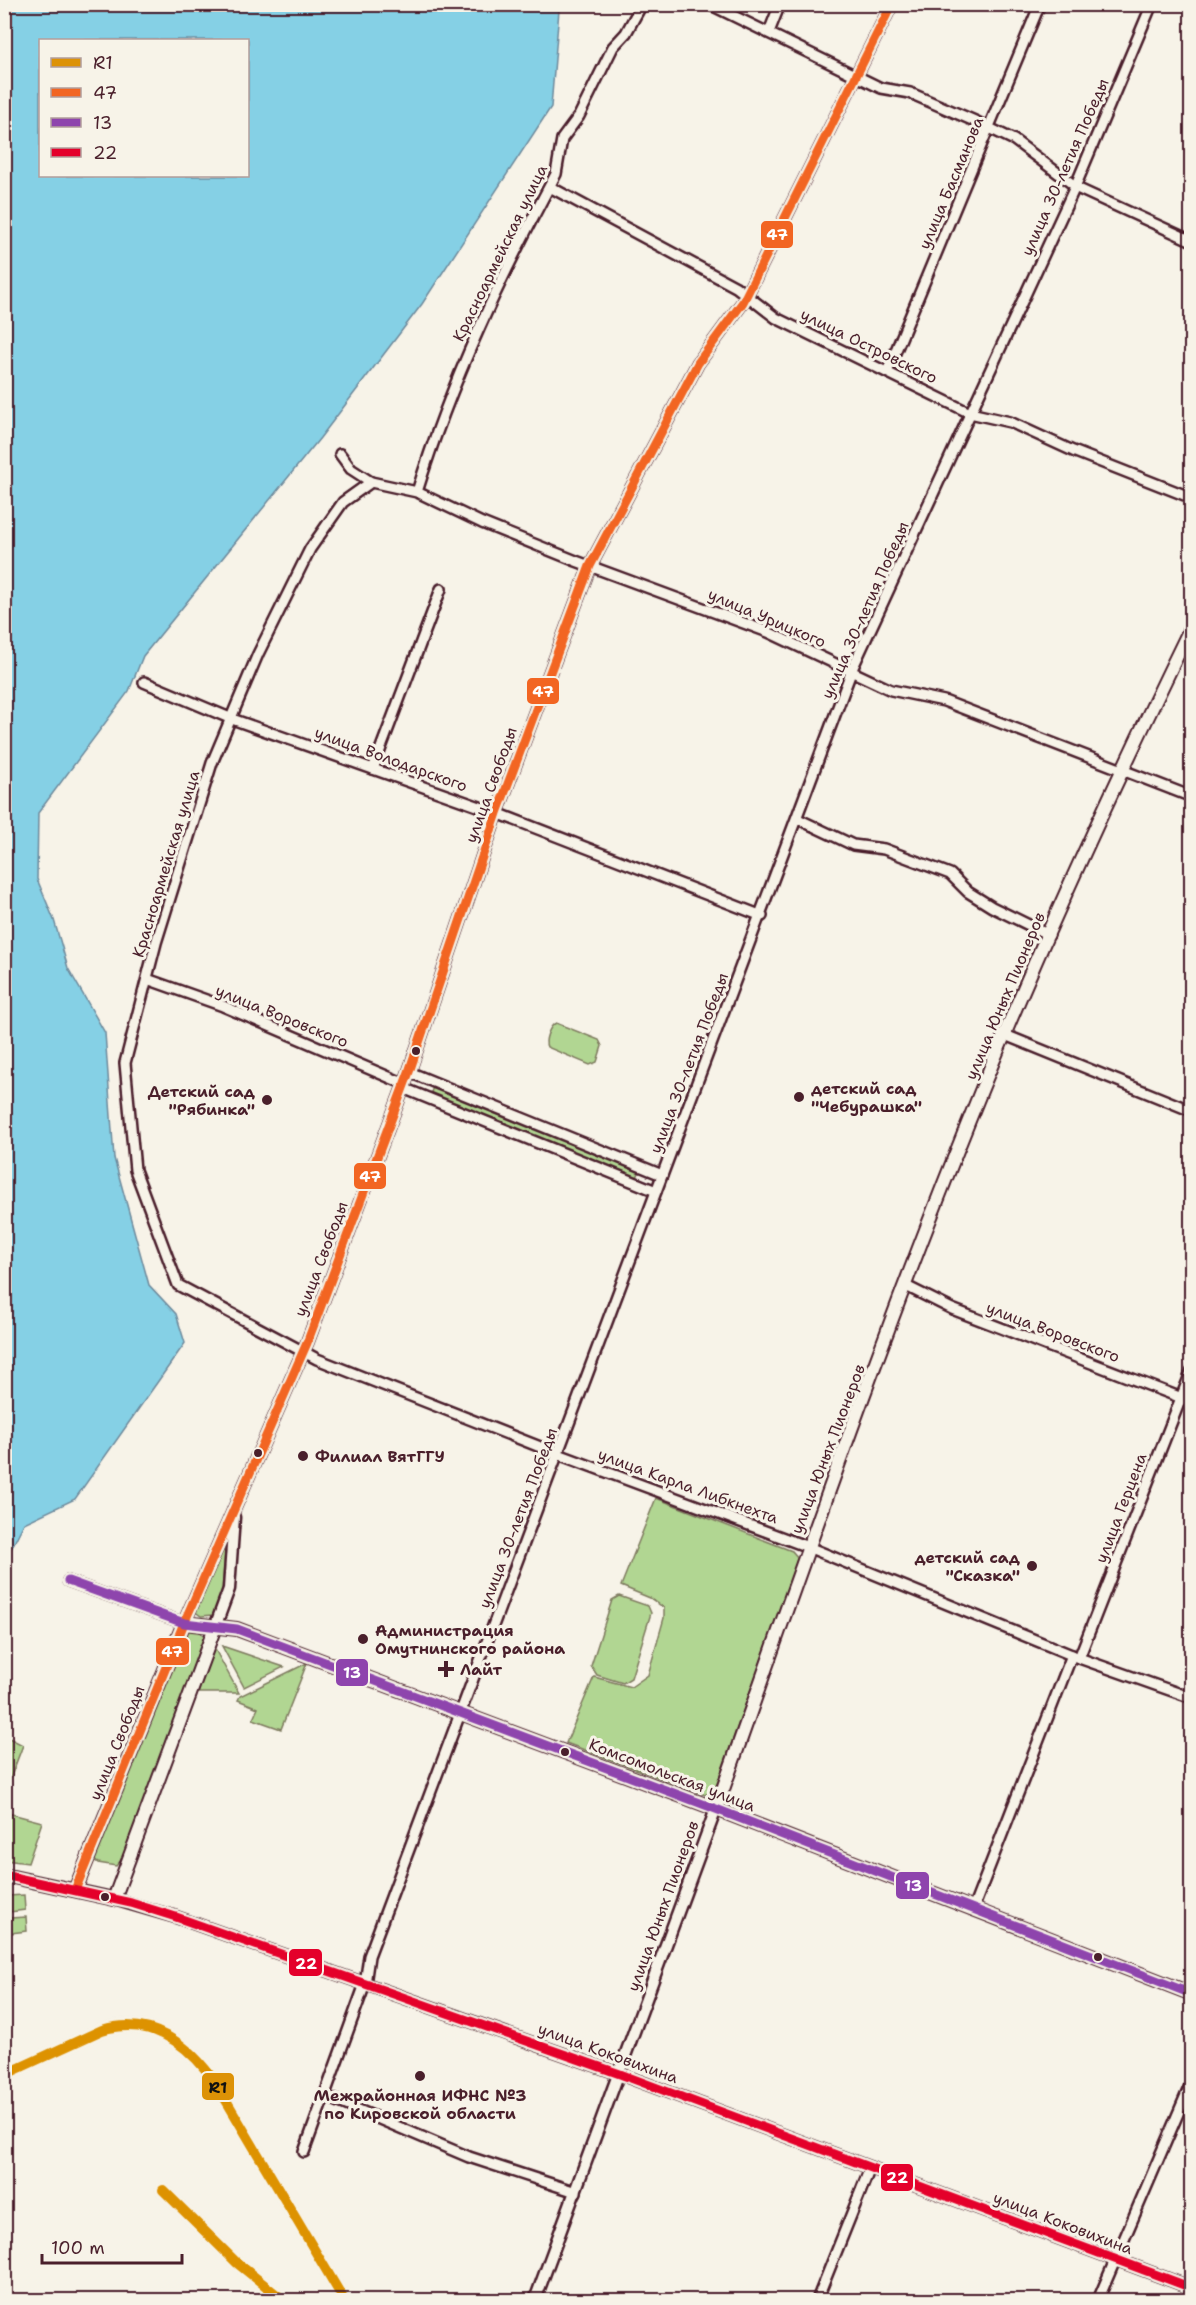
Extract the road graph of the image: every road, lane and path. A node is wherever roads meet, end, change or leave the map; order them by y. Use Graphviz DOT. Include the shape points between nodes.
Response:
graph roads {
  1 [pos="642,4"];
  2 [pos="709,4"];
  3 [pos="780,4"];
  4 [pos="892,4"];
  5 [pos="1040,4"];
  6 [pos="1152,4"];
  7 [pos="769,32"];
  8 [pos="859,75"];
  9 [pos="991,128"];
  10 [pos="550,187"];
  11 [pos="1075,187"];
  12 [pos="1191,241"];
  13 [pos="747,295"];
  14 [pos="887,372"];
  15 [pos="970,413"];
  16 [pos="340,454"];
  17 [pos="371,482"];
  18 [pos="417,492"];
  19 [pos="1191,498"];
  20 [pos="590,566"];
  21 [pos="441,589"];
  22 [pos="1191,625"];
  23 [pos="852,670"];
  24 [pos="144,682"];
  25 [pos="232,719"];
  26 [pos="373,769"];
  27 [pos="1121,771"];
  28 [pos="1191,797"];
  29 [pos="497,813"];
  30 [pos="798,819"];
  31 [pos="762,916"];
  32 [pos="1049,935"];
  33 [pos="147,979"];
  34 [pos="1005,1035"];
  35 [pos="409,1072"];
  36 [pos="404,1086"];
  37 [pos="1191,1111"];
  38 [pos="662,1175"];
  39 [pos="656,1191"];
  40 [pos="906,1286"];
  41 [pos="180,1288"];
  42 [pos="304,1352"];
  43 [pos="1191,1370"];
  44 [pos="1180,1398"];
  45 [pos="1191,1402"];
  46 [pos="558,1454"];
  47 [pos="234,1511"];
  48 [pos="808,1547"];
  49 [pos="68,1581"];
  50 [pos="184,1623"];
  51 [pos="215,1627"];
  52 [pos="1076,1657"];
  53 [pos="1191,1698"];
  54 [pos="460,1713"];
  55 [pos="716,1809"];
  56 [pos="4,1875"];
  57 [pos="75,1890"];
  58 [pos="114,1899"];
  59 [pos="973,1909"];
  60 [pos="365,1984"];
  61 [pos="1191,1994"];
  62 [pos="620,2074"];
  63 [pos="1191,2081"];
  64 [pos="323,2095"];
  65 [pos="304,2152"];
  66 [pos="870,2168"];
  67 [pos="576,2192"];
  68 [pos="1116,2260"];
  69 [pos="1191,2288"];
  70 [pos="535,2301"];
  71 [pos="817,2301"];
  72 [pos="1098,2301"];
  1 -- 10 [label="street, Красноармейская улица" via="564,135 560,165"];
  2 -- 7 [label="street"];
  3 -- 7 [label="street"];
  4 -- 8 [label="street, улица Свободы"];
  5 -- 9 [label="street, улица Басманова"];
  6 -- 11 [label="street, улица 30-летия Победы"];
  7 -- 8 [label="street"];
  8 -- 9 [label="street" via="885,90 910,93"];
  8 -- 13 [label="street, улица Свободы"];
  9 -- 11 [label="street" via="1014,140"];
  9 -- 14 [label="street, улица Басманова"];
  10 -- 13 [label="street, улица Островского"];
  10 -- 18 [label="street, Красноармейская улица" via="461,370"];
  11 -- 12 [label="street"];
  11 -- 15 [label="street, улица 30-летия Победы"];
  13 -- 14 [label="street, улица Островского" via="776,318"];
  13 -- 20 [label="street, улица Свободы" via="698,363"];
  14 -- 15 [label="street, улица Островского"];
  15 -- 19 [label="street, улица Островского" via="1010,422"];
  15 -- 23 [label="street, улица 30-летия Победы"];
  16 -- 17 [label="street, улица Урицкого" via="351,469"];
  17 -- 18 [label="street, улица Урицкого"];
  17 -- 25 [label="street, Красноармейская улица" via="343,502 310,549 258,654"];
  18 -- 20 [label="street, улица Урицкого"];
  20 -- 23 [label="street, улица Урицкого" via="719,613"];
  20 -- 29 [label="street, улица Свободы"];
  21 -- 26 [label="street"];
  22 -- 27 [label="main road, улица Юных Пионеров"];
  23 -- 27 [label="street, улица Урицкого" via="901,694 944,701"];
  23 -- 30 [label="street, улица 30-летия Победы"];
  24 -- 25 [label="street, улица Володарского"];
  25 -- 26 [label="street, улица Володарского"];
  25 -- 33 [label="street, Красноармейская улица" via="212,764"];
  26 -- 29 [label="street, улица Володарского"];
  27 -- 28 [label="street, улица Урицкого"];
  27 -- 32 [label="main road, улица Юных Пионеров"];
  29 -- 31 [label="street, улица Володарского"];
  29 -- 35 [label="street, улица Свободы"];
  30 -- 31 [label="street, улица 30-летия Победы"];
  30 -- 32 [label="street" via="854,844 884,849 950,874 968,892 992,907"];
  31 -- 38 [label="street, улица 30-летия Победы"];
  32 -- 34 [label="main road, улица Юных Пионеров"];
  33 -- 36 [label="street, улица Воровского" via="264,1023"];
  33 -- 41 [label="street, Красноармейская улица" via="125,1063 130,1136 137,1177"];
  34 -- 37 [label="street"];
  34 -- 40 [label="main road, улица Юных Пионеров"];
  35 -- 36 [label="street, улица Свободы"];
  35 -- 38 [label="street"];
  36 -- 39 [label="street, улица Воровского"];
  36 -- 42 [label="street, улица Свободы"];
  38 -- 39 [label="street, улица 30-летия Победы"];
  39 -- 46 [label="street, улица 30-летия Победы"];
  40 -- 44 [label="street, улица Воровского" via="952,1309"];
  40 -- 48 [label="main road, улица Юных Пионеров"];
  41 -- 42 [label="street, улица Карла Либкнехта"];
  42 -- 46 [label="street, улица Карла Либкнехта"];
  42 -- 47 [label="street, улица Свободы"];
  43 -- 44 [label="street, улица Герцена"];
  44 -- 45 [label="street, улица Воровского"];
  44 -- 52 [label="street, улица Герцена"];
  46 -- 48 [label="street, улица Карла Либкнехта"];
  46 -- 54 [label="street, улица 30-летия Победы"];
  47 -- 50 [label="street, улица Свободы"];
  47 -- 51 [label="street, улица Свободы" via="229,1589"];
  48 -- 52 [label="street, улица Карла Либкнехта"];
  48 -- 55 [label="main road, улица Юных Пионеров"];
  49 -- 50 [label="street, Комсомольская улица"];
  50 -- 51 [label="main road, Комсомольская улица"];
  50 -- 57 [label="main road, улица Свободы"];
  51 -- 54 [label="main road, Комсомольская улица" via="237,1629"];
  51 -- 58 [label="main road, улица Свободы"];
  52 -- 53 [label="street, улица Карла Либкнехта"];
  52 -- 59 [label="street, улица Герцена"];
  54 -- 55 [label="main road, Комсомольская улица"];
  54 -- 60 [label="street, улица 30-летия Победы" via="369,1956"];
  55 -- 59 [label="main road, Комсомольская улица"];
  55 -- 62 [label="street, улица Юных Пионеров"];
  56 -- 57 [label="main road, улица Коковихина"];
  57 -- 58 [label="main road, улица Коковихина"];
  58 -- 60 [label="street, улица Коковихина"];
  59 -- 61 [label="main road, Комсомольская улица"];
  60 -- 62 [label="street, улица Коковихина"];
  60 -- 64 [label="street, улица 30-летия Победы"];
  62 -- 66 [label="street, улица Коковихина"];
  62 -- 67 [label="street, улица Юных Пионеров"];
  63 -- 68 [label="street"];
  64 -- 65 [label="street, улица 30-летия Победы"];
  64 -- 67 [label="street" via="469,2157"];
  66 -- 68 [label="street, улица Коковихина"];
  66 -- 71 [label="street"];
  67 -- 70 [label="street, улица Юных Пионеров"];
  68 -- 69 [label="street, улица Коковихина"];
  68 -- 72 [label="street"];
}
